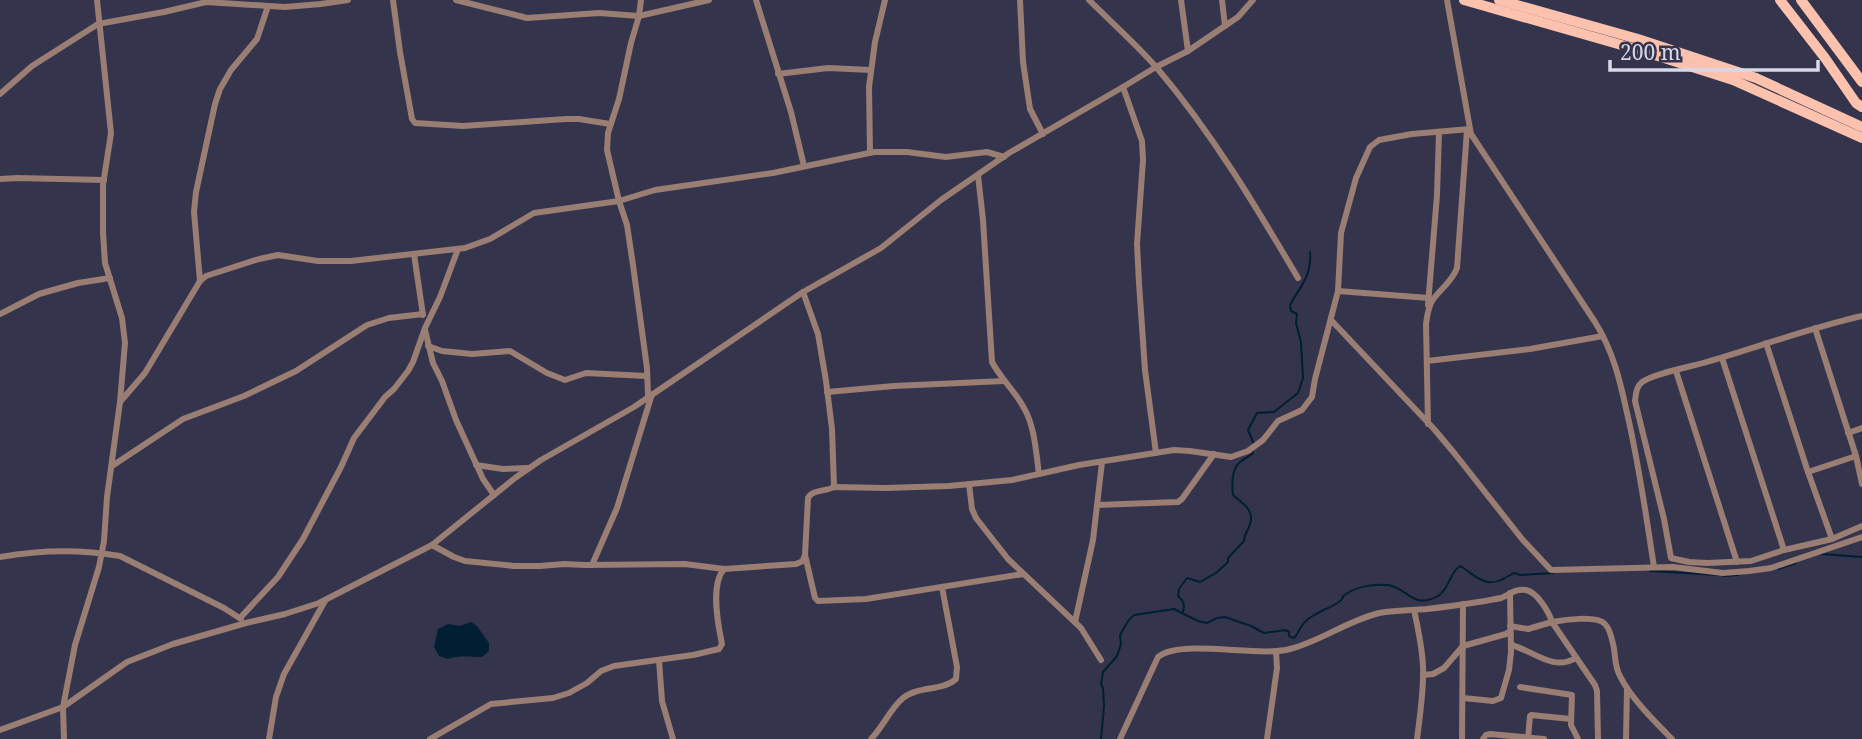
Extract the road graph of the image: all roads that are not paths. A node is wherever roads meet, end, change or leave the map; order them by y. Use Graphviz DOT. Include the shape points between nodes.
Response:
graph roads {
  1 [pos="97,0"];
  2 [pos="348,0"];
  3 [pos="393,0"];
  4 [pos="456,0"];
  5 [pos="641,0"];
  6 [pos="709,0"];
  7 [pos="756,0"];
  8 [pos="885,0"];
  9 [pos="1020,0"];
  10 [pos="1089,0"];
  11 [pos="1181,0"];
  12 [pos="1222,0"];
  13 [pos="1253,0"];
  14 [pos="1447,0"];
  15 [pos="1464,0"];
  16 [pos="1499,0"];
  17 [pos="1780,0"];
  18 [pos="1801,0"];
  19 [pos="199,2"];
  20 [pos="268,6"];
  21 [pos="639,16"];
  22 [pos="98,24"];
  23 [pos="1226,26"];
  24 [pos="1188,51"];
  25 [pos="1156,67"];
  26 [pos="871,70"];
  27 [pos="778,74"];
  28 [pos="1862,82"];
  29 [pos="1124,87"];
  30 [pos="0,94"];
  31 [pos="1862,107"];
  32 [pos="610,124"];
  33 [pos="1862,127"];
  34 [pos="1469,130"];
  35 [pos="1439,132"];
  36 [pos="1044,134"];
  37 [pos="1862,138"];
  38 [pos="870,153"];
  39 [pos="1004,157"];
  40 [pos="804,166"];
  41 [pos="978,175"];
  42 [pos="0,179"];
  43 [pos="104,180"];
  44 [pos="619,201"];
  45 [pos="458,249"];
  46 [pos="415,254"];
  47 [pos="110,278"];
  48 [pos="1298,278"];
  49 [pos="200,281"];
  50 [pos="1338,291"];
  51 [pos="803,292"];
  52 [pos="1429,298"];
  53 [pos="1428,310"];
  54 [pos="0,314"];
  55 [pos="423,314"];
  56 [pos="1862,316"];
  57 [pos="1331,320"];
  58 [pos="425,328"];
  59 [pos="1815,328"];
  60 [pos="1603,335"];
  61 [pos="1766,343"];
  62 [pos="428,346"];
  63 [pos="1721,358"];
  64 [pos="1427,361"];
  65 [pos="1676,371"];
  66 [pos="647,376"];
  67 [pos="1004,381"];
  68 [pos="827,392"];
  69 [pos="651,395"];
  70 [pos="120,402"];
  71 [pos="1428,424"];
  72 [pos="1862,428"];
  73 [pos="1848,433"];
  74 [pos="1156,453"];
  75 [pos="1213,454"];
  76 [pos="1856,456"];
  77 [pos="1102,462"];
  78 [pos="476,465"];
  79 [pos="113,466"];
  80 [pos="529,468"];
  81 [pos="1808,472"];
  82 [pos="1039,474"];
  83 [pos="969,484"];
  84 [pos="1862,484"];
  85 [pos="834,487"];
  86 [pos="494,495"];
  87 [pos="1097,505"];
  88 [pos="1862,526"];
  89 [pos="1862,537"];
  90 [pos="1832,539"];
  91 [pos="432,545"];
  92 [pos="1784,550"];
  93 [pos="101,553"];
  94 [pos="805,555"];
  95 [pos="0,557"];
  96 [pos="1737,562"];
  97 [pos="592,565"];
  98 [pos="1654,567"];
  99 [pos="724,569"];
  100 [pos="1023,574"];
  101 [pos="943,587"];
  102 [pos="1510,593"];
  103 [pos="326,599"];
  104 [pos="1463,604"];
  105 [pos="1414,610"];
  106 [pos="243,621"];
  107 [pos="1075,622"];
  108 [pos="1552,622"];
  109 [pos="1510,629"];
  110 [pos="1511,645"];
  111 [pos="1463,646"];
  112 [pos="1276,651"];
  113 [pos="1576,658"];
  114 [pos="659,660"];
  115 [pos="1101,660"];
  116 [pos="1423,675"];
  117 [pos="1520,687"];
  118 [pos="1627,688"];
  119 [pos="1462,698"];
  120 [pos="63,707"];
  121 [pos="1571,719"];
  122 [pos="0,730"];
  123 [pos="1506,737"];
  124 [pos="1528,738"];
  125 [pos="64,739"];
  126 [pos="270,739"];
  127 [pos="430,739"];
  128 [pos="673,739"];
  129 [pos="872,739"];
  130 [pos="1120,739"];
  131 [pos="1267,739"];
  132 [pos="1417,739"];
  133 [pos="1462,739"];
  134 [pos="1483,739"];
  135 [pos="1544,739"];
  136 [pos="1578,739"];
  137 [pos="1598,739"];
  138 [pos="1626,739"];
  139 [pos="1672,739"];
  1 -- 22 [label="street"];
  2 -- 20 [label="street"];
  3 -- 32 [label="street" via="415,123 463,126 566,119"];
  4 -- 21 [label="street" via="527,18 599,13"];
  5 -- 21 [label="street"];
  6 -- 21 [label="street"];
  7 -- 27 [label="street"];
  8 -- 26 [label="street"];
  9 -- 36 [label="street" via="1030,109"];
  10 -- 25 [label="street"];
  11 -- 24 [label="street"];
  12 -- 23 [label="street"];
  13 -- 23 [label="street"];
  14 -- 34 [label="street"];
  15 -- 37 [label="main road" via="1734,80"];
  16 -- 33 [label="main road" via="1638,38 1756,78"];
  17 -- 31 [label="main road"];
  18 -- 28 [label="main road"];
  19 -- 20 [label="street"];
  19 -- 22 [label="street"];
  20 -- 49 [label="street" via="257,40 231,70 215,104 194,212"];
  21 -- 32 [label="street"];
  22 -- 30 [label="street" via="32,66"];
  22 -- 43 [label="street" via="111,133"];
  23 -- 24 [label="street"];
  24 -- 25 [label="street"];
  25 -- 29 [label="street"];
  25 -- 48 [label="street" via="1223,155"];
  26 -- 27 [label="street" via="828,68"];
  26 -- 38 [label="street"];
  27 -- 40 [label="street"];
  29 -- 36 [label="street"];
  29 -- 74 [label="street" via="1142,141 1137,244 1146,382"];
  32 -- 44 [label="street" via="607,150"];
  34 -- 35 [label="street"];
  34 -- 53 [label="street" via="1457,268"];
  34 -- 60 [label="street"];
  35 -- 50 [label="street" via="1379,140 1370,147 1340,233"];
  35 -- 52 [label="street"];
  36 -- 39 [label="street"];
  38 -- 39 [label="street" via="946,157 987,152"];
  38 -- 40 [label="street"];
  39 -- 41 [label="street"];
  40 -- 44 [label="street" via="655,190"];
  41 -- 51 [label="street" via="881,248"];
  41 -- 67 [label="street" via="991,356"];
  42 -- 43 [label="street"];
  43 -- 47 [label="street" via="103,233"];
  44 -- 45 [label="street" via="547,209 478,245"];
  44 -- 66 [label="street" via="633,265"];
  45 -- 46 [label="street"];
  45 -- 58 [label="street"];
  46 -- 49 [label="street" via="351,261 278,256"];
  46 -- 55 [label="street"];
  47 -- 54 [label="street" via="39,294"];
  47 -- 70 [label="street" via="125,343"];
  49 -- 70 [label="street" via="145,373"];
  50 -- 52 [label="street"];
  50 -- 57 [label="street"];
  51 -- 68 [label="street" via="818,334"];
  51 -- 69 [label="street"];
  52 -- 53 [label="street"];
  53 -- 64 [label="street"];
  55 -- 58 [label="street"];
  55 -- 79 [label="street" via="367,326 296,371 183,419"];
  56 -- 59 [label="street"];
  57 -- 71 [label="street"];
  57 -- 75 [label="street" via="1312,397 1303,410 1279,421 1248,452 1231,457"];
  58 -- 62 [label="street"];
  58 -- 106 [label="street" via="408,371 354,438 303,539"];
  59 -- 61 [label="street"];
  59 -- 73 [label="street"];
  60 -- 64 [label="street"];
  60 -- 98 [label="street" via="1615,363 1637,453"];
  61 -- 63 [label="street"];
  61 -- 81 [label="street"];
  62 -- 66 [label="street" via="472,354 510,351 565,380 586,373"];
  62 -- 78 [label="street"];
  63 -- 65 [label="street"];
  63 -- 92 [label="street"];
  64 -- 71 [label="street"];
  65 -- 96 [label="street"];
  65 -- 96 [label="street" via="1639,384 1635,401 1671,558"];
  66 -- 69 [label="street"];
  67 -- 68 [label="street"];
  67 -- 82 [label="street" via="1026,411"];
  68 -- 85 [label="street"];
  69 -- 80 [label="street"];
  69 -- 97 [label="street" via="617,508"];
  70 -- 79 [label="street"];
  71 -- 98 [label="street" via="1551,570"];
  72 -- 73 [label="street"];
  73 -- 76 [label="street"];
  74 -- 75 [label="street"];
  74 -- 77 [label="street"];
  75 -- 87 [label="street" via="1178,502"];
  76 -- 81 [label="street"];
  76 -- 84 [label="street"];
  77 -- 82 [label="street"];
  77 -- 87 [label="street"];
  78 -- 80 [label="street"];
  78 -- 86 [label="street"];
  79 -- 93 [label="street"];
  80 -- 86 [label="street"];
  81 -- 90 [label="street"];
  82 -- 83 [label="street"];
  83 -- 85 [label="street"];
  83 -- 100 [label="street" via="976,518"];
  85 -- 94 [label="street" via="807,498"];
  86 -- 91 [label="street"];
  87 -- 107 [label="street"];
  88 -- 90 [label="street"];
  89 -- 98 [label="street" via="1771,568 1723,573"];
  90 -- 92 [label="street"];
  91 -- 97 [label="street" via="454,557 485,564"];
  91 -- 103 [label="street"];
  92 -- 96 [label="street"];
  93 -- 95 [label="street" via="35,552"];
  93 -- 106 [label="street" via="150,570"];
  93 -- 120 [label="street"];
  94 -- 99 [label="street" via="796,564"];
  94 -- 101 [label="street" via="818,601"];
  97 -- 99 [label="street" via="685,564"];
  99 -- 114 [label="street" via="718,579 716,614 721,647"];
  100 -- 101 [label="street"];
  100 -- 107 [label="street"];
  101 -- 129 [label="street" via="956,679 904,698"];
  102 -- 104 [label="street"];
  102 -- 108 [label="street" via="1533,593"];
  102 -- 109 [label="street"];
  103 -- 106 [label="street" via="285,614"];
  103 -- 126 [label="street" via="284,674"];
  104 -- 105 [label="street"];
  104 -- 111 [label="street"];
  105 -- 112 [label="street" via="1359,619 1308,643"];
  105 -- 116 [label="street"];
  106 -- 120 [label="street" via="128,662"];
  107 -- 115 [label="street"];
  108 -- 109 [label="street"];
  108 -- 113 [label="street"];
  108 -- 118 [label="street" via="1595,619 1605,624 1614,644 1618,674"];
  109 -- 110 [label="street"];
  109 -- 111 [label="street" via="1506,635"];
  110 -- 113 [label="street" via="1554,662"];
  110 -- 119 [label="street" via="1500,698"];
  111 -- 116 [label="street" via="1444,668"];
  111 -- 119 [label="street"];
  112 -- 130 [label="street" via="1215,649 1161,654"];
  112 -- 131 [label="street" via="1278,668"];
  113 -- 137 [label="street" via="1597,691"];
  114 -- 127 [label="street" via="614,666 577,690 553,698 491,704"];
  114 -- 128 [label="street" via="662,701"];
  116 -- 132 [label="street"];
  117 -- 121 [label="street" via="1570,694"];
  118 -- 138 [label="street"];
  118 -- 139 [label="street"];
  119 -- 133 [label="street"];
  120 -- 122 [label="street"];
  120 -- 125 [label="street"];
  121 -- 124 [label="street" via="1531,715"];
  121 -- 136 [label="street"];
  123 -- 124 [label="street"];
  123 -- 134 [label="street" via="1490,734"];
  124 -- 135 [label="street"];
}
